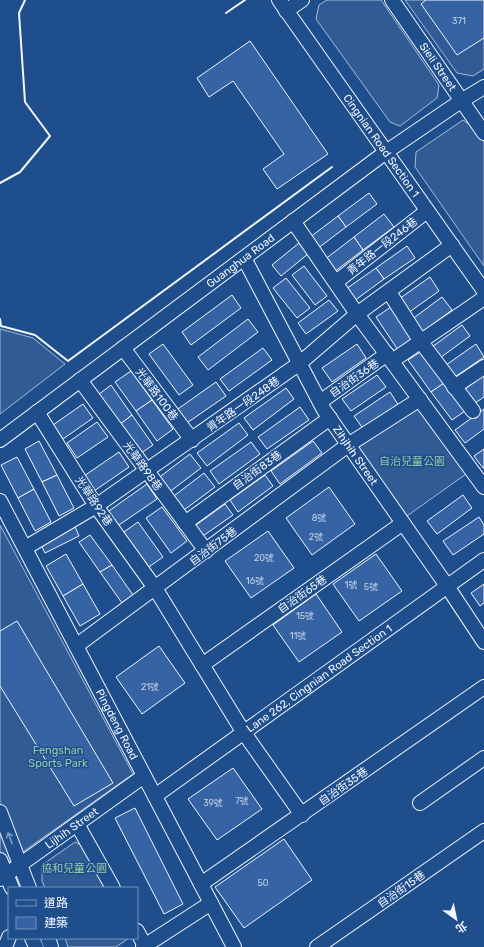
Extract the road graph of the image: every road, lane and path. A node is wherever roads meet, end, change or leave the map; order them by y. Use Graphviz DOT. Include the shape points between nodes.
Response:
graph roads {
  1 [pos="302,0"];
  2 [pos="392,0"];
  3 [pos="283,5"];
  4 [pos="484,87"];
  5 [pos="461,101"];
  6 [pos="484,133"];
  7 [pos="386,152"];
  8 [pos="428,211"];
  9 [pos="293,221"];
  10 [pos="452,245"];
  11 [pos="244,258"];
  12 [pos="336,282"];
  13 [pos="484,291"];
  14 [pos="389,292"];
  15 [pos="484,298"];
  16 [pos="357,314"];
  17 [pos="421,342"];
  18 [pos="123,348"];
  19 [pos="390,358"];
  20 [pos="300,363"];
  21 [pos="484,367"];
  22 [pos="80,380"];
  23 [pos="454,387"];
  24 [pos="420,399"];
  25 [pos="320,402"];
  26 [pos="473,411"];
  27 [pos="37,412"];
  28 [pos="330,418"];
  29 [pos="0,440"];
  30 [pos="192,440"];
  31 [pos="348,445"];
  32 [pos="147,471"];
  33 [pos="484,487"];
  34 [pos="0,501"];
  35 [pos="96,506"];
  36 [pos="185,523"];
  37 [pos="403,523"];
  38 [pos="25,548"];
  39 [pos="206,551"];
  40 [pos="484,560"];
  41 [pos="447,586"];
  42 [pos="155,588"];
  43 [pos="484,642"];
  44 [pos="76,646"];
  45 [pos="202,665"];
  46 [pos="484,687"];
  47 [pos="244,733"];
  48 [pos="484,758"];
  49 [pos="144,776"];
  50 [pos="154,796"];
  51 [pos="420,803"];
  52 [pos="0,812"];
  53 [pos="302,815"];
  54 [pos="77,824"];
  55 [pos="484,831"];
  56 [pos="0,860"];
  57 [pos="20,864"];
  58 [pos="3,877"];
  59 [pos="201,884"];
  60 [pos="11,887"];
  61 [pos="29,887"];
  62 [pos="112,887"];
  63 [pos="211,903"];
  64 [pos="138,933"];
  65 [pos="144,946"];
  66 [pos="234,947"];
  67 [pos="317,947"];
  1 -- 3 [label="street"];
  2 -- 5 [label="street, Sieli Street"];
  3 -- 7 [label="street, Cingnian Road Section 1"];
  4 -- 5 [label="street, Guanghua Road"];
  5 -- 6 [label="street, Sieli Street"];
  5 -- 7 [label="street, Guanghua Road"];
  7 -- 8 [label="street, Cingnian Road Section 1"];
  7 -- 9 [label="street, Guanghua Road"];
  8 -- 10 [label="street, Cingnian Road Section 1"];
  8 -- 12 [label="street, 青年路一段246巷"];
  9 -- 11 [label="street, Guanghua Road"];
  9 -- 12 [label="street"];
  10 -- 13 [label="street, Cingnian Road Section 1"];
  10 -- 14 [label="street, 青年路一段248巷"];
  11 -- 18 [label="street, Guanghua Road"];
  11 -- 20 [label="street, Zihjhih Street"];
  12 -- 16 [label="street"];
  14 -- 16 [label="street, 青年路一段248巷"];
  14 -- 17 [label="street"];
  15 -- 17 [label="street, 自治街36巷"];
  16 -- 19 [label="street"];
  16 -- 20 [label="street, 青年路一段248巷"];
  17 -- 19 [label="street, 自治街36巷"];
  17 -- 23 [label="street"];
  18 -- 22 [label="street, Guanghua Road"];
  18 -- 30 [label="street, 光華路100巷"];
  19 -- 24 [label="street"];
  19 -- 25 [label="street, 自治街36巷"];
  20 -- 25 [label="street, Zihjhih Street"];
  20 -- 30 [label="street, 青年路一段248巷"];
  21 -- 23 [label="street"];
  22 -- 27 [label="street, Guanghua Road"];
  22 -- 32 [label="street, 光華路98巷"];
  23 -- 26 [label="street"];
  24 -- 31 [label="street, 自治街75巷"];
  24 -- 33 [label="street"];
  25 -- 28 [label="street, Zihjhih Street"];
  27 -- 29 [label="street, Guanghua Road"];
  27 -- 35 [label="street, 光華路92巷"];
  28 -- 31 [label="street, Zihjhih Street"];
  28 -- 36 [label="street, 自治街83巷"];
  30 -- 32 [label="street, 青年路一段248巷"];
  31 -- 37 [label="street, Zihjhih Street"];
  31 -- 39 [label="street, 自治街75巷"];
  32 -- 35 [label="street, 青年路一段248巷"];
  32 -- 36 [label="street, 光華路98巷"];
  34 -- 38 [label="street, Pingdeng Road"];
  35 -- 38 [label="street, 青年路一段248巷"];
  35 -- 42 [label="street, 光華路92巷"];
  36 -- 39 [label="street, 光華路98巷"];
  37 -- 41 [label="street, Zihjhih Street"];
  37 -- 45 [label="street, 自治街65巷"];
  38 -- 44 [label="street, Pingdeng Road"];
  39 -- 42 [label="street, 自治街75巷"];
  40 -- 41 [label="street, Lane 262, Cingnian Road Section 1"];
  41 -- 43 [label="street, Zihjhih Street"];
  41 -- 47 [label="street, Lane 262, Cingnian Road Section 1"];
  42 -- 44 [label="street, 自治街75巷"];
  42 -- 45 [label="street, 光華路92巷"];
  44 -- 49 [label="street, Pingdeng Road"];
  45 -- 47 [label="street, 光華路92巷"];
  46 -- 53 [label="street, 自治街35巷"];
  47 -- 50 [label="street, Lane 262, Cingnian Road Section 1"];
  47 -- 53 [label="street, 光華路92巷"];
  48 -- 51 [label="street"];
  49 -- 50 [label="street, Pingdeng Road"];
  49 -- 54 [label="street, Lijhih Street"];
  50 -- 59 [label="street, Pingdeng Road"];
  57 -- 52 [label="street, one-way"];
  53 -- 59 [label="street, 自治街35巷"];
  54 -- 57 [label="street, Lijhih Street"];
  54 -- 62 [label="street"];
  55 -- 67 [label="street, 自治街15巷"];
  56 -- 58 [label="street"];
  57 -- 58 [label="street, Lijhih Street"];
  57 -- 61 [label="street"];
  58 -- 60 [label="street"];
  59 -- 63 [label="street, Pingdeng Road"];
  63 -- 65 [label="street"];
  63 -- 66 [label="street, Pingdeng Road"];
  64 -- 65 [label="street"];
}
